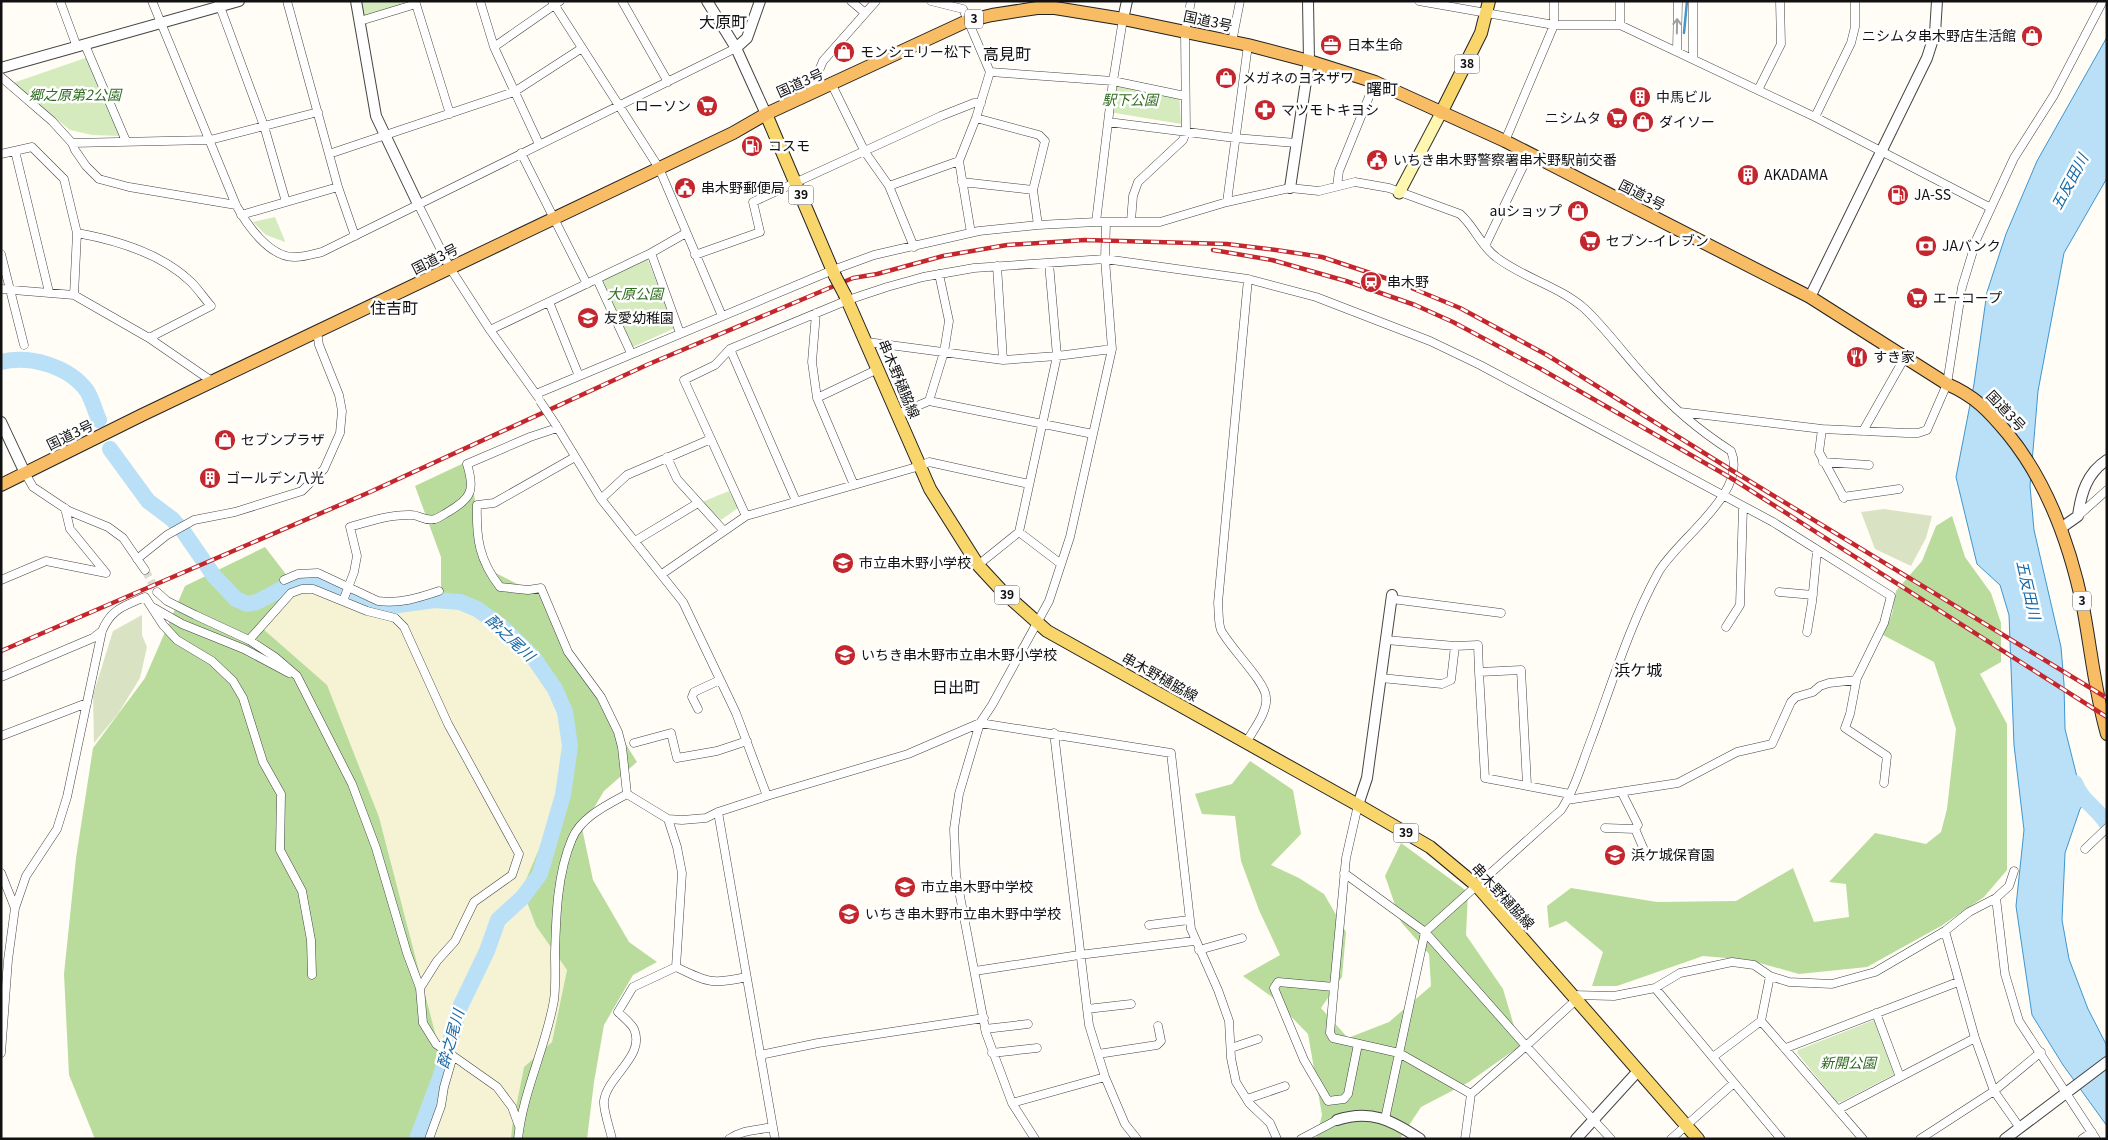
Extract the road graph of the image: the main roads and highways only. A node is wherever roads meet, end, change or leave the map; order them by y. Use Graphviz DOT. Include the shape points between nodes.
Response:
graph roads {
  1 [pos="1036,4"];
  2 [pos="1489,7"];
  3 [pos="966,10"];
  4 [pos="1441,113"];
  5 [pos="766,114"];
  6 [pos="1399,193"];
  7 [pos="1,485"];
  8 [pos="2107,734"];
  9 [pos="1698,1139"];
  1 -- 3 [label="highway, 国道3号 / 3"];
  1 -- 4 [label="highway, 国道3号 / 3" via="1248,45 1309,61 1375,82"];
  2 -- 4 [label="main road, 38" via="1481,33"];
  3 -- 5 [label="highway, 国道3号 / 3" via="832,85"];
  4 -- 6 [label="main road"];
  4 -- 8 [label="highway, 国道3号 / 3" via="1504,141 1810,297 1947,384 1966,392 1982,405 2028,461 2052,504 2072,558"];
  5 -- 7 [label="highway, 国道3号 / 3" via="733,133"];
  5 -- 9 [label="main road, 串木野樋脇線 / 39, bridge" via="935,498 978,565 1047,632 1430,847 1477,886"];
}
